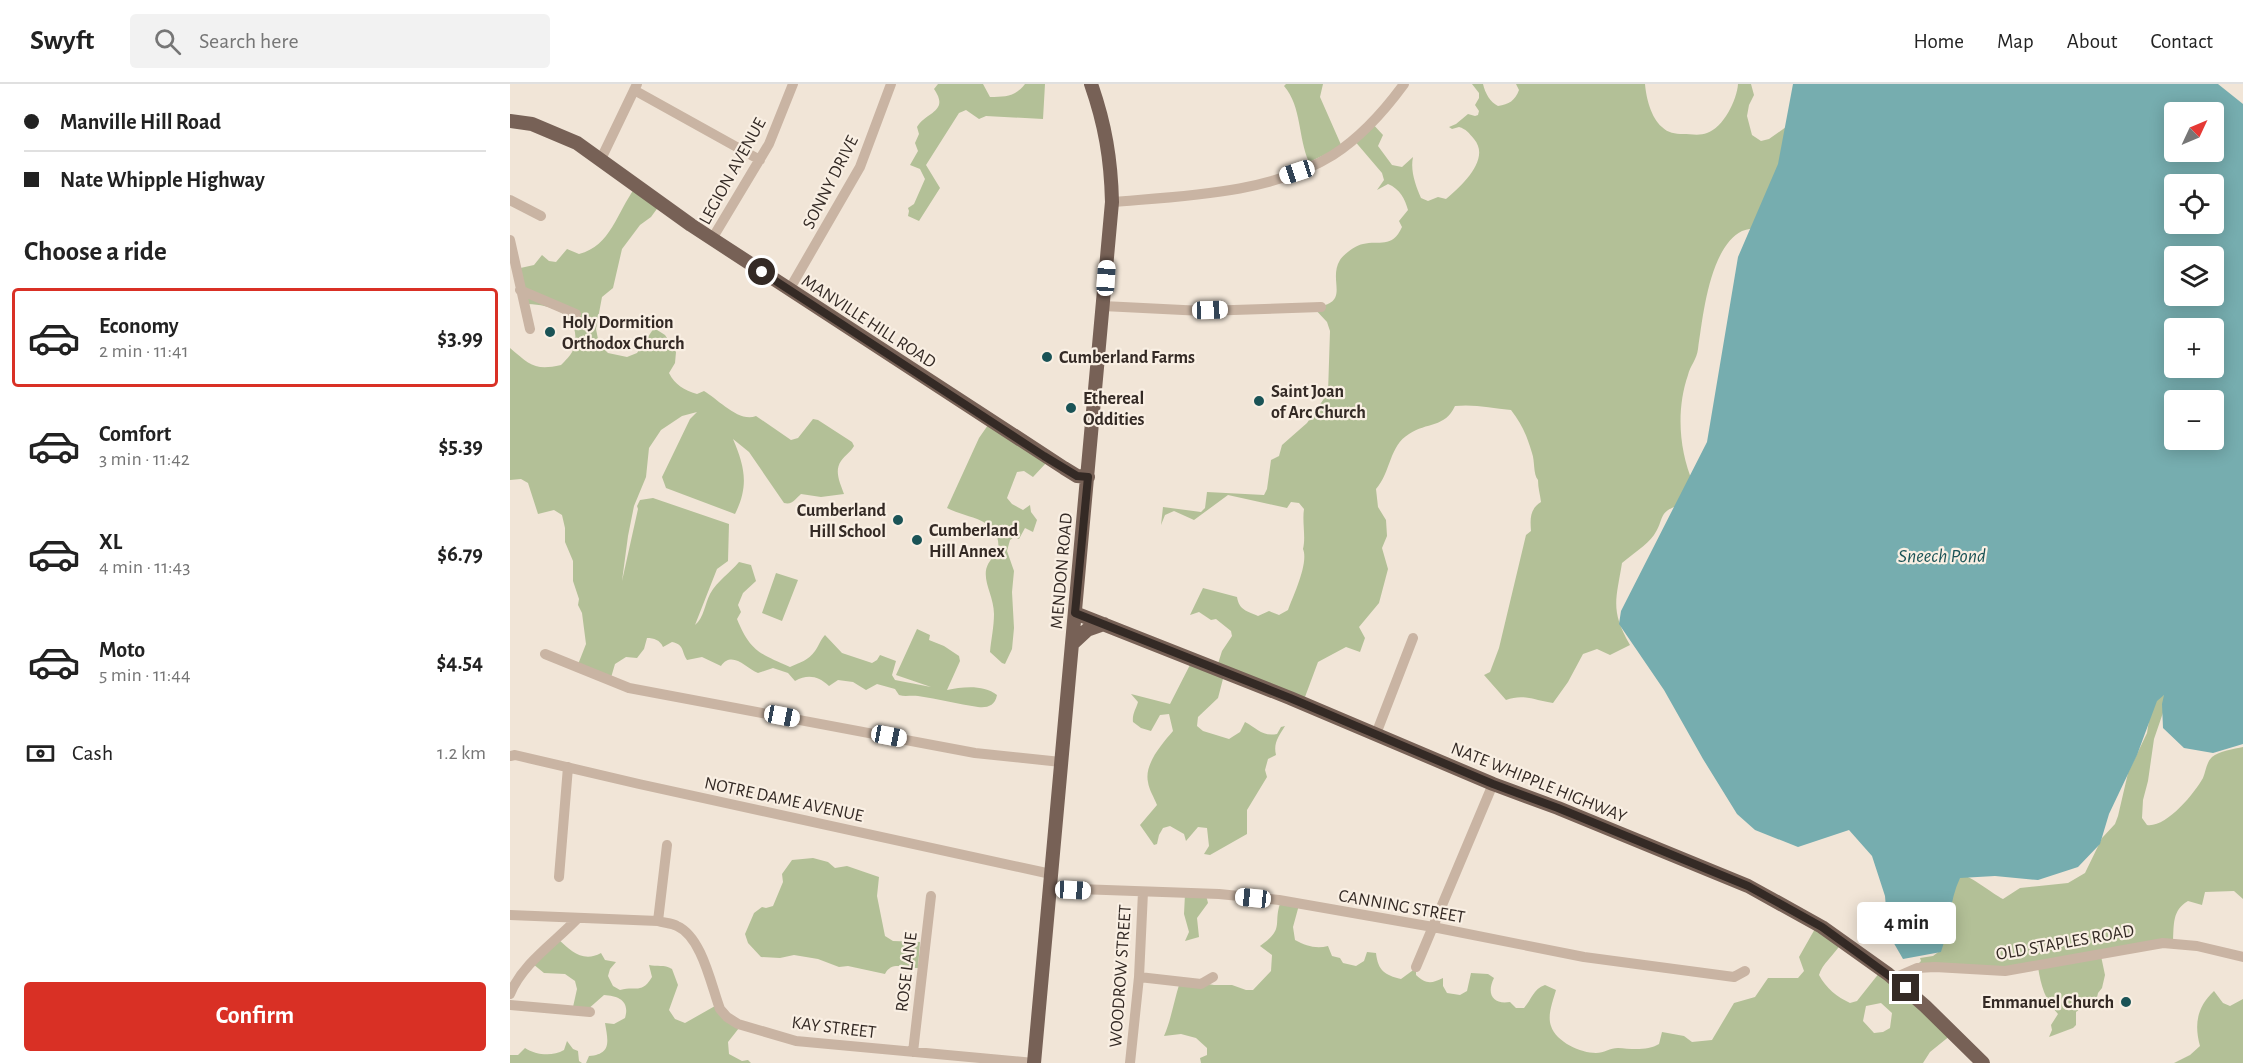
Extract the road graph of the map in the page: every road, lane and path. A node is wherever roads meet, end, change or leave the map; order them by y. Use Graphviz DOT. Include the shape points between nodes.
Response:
graph roads {
  1 [pos="793,84"];
  2 [pos="891,84"];
  3 [pos="1091,84"];
  4 [pos="1404,84"];
  5 [pos="635,87"];
  6 [pos="510,121"];
  7 [pos="601,159"];
  8 [pos="760,160"];
  9 [pos="510,200"];
  10 [pos="1112,202"];
  11 [pos="541,216"];
  12 [pos="712,239"];
  13 [pos="510,240"];
  14 [pos="520,290"];
  15 [pos="789,290"];
  16 [pos="1103,306"];
  17 [pos="1321,307"];
  18 [pos="576,314"];
  19 [pos="530,329"];
  20 [pos="1088,477"];
  21 [pos="1075,613"];
  22 [pos="1104,624"];
  23 [pos="1413,638"];
  24 [pos="1073,643"];
  25 [pos="545,654"];
  26 [pos="1376,734"];
  27 [pos="510,756"];
  28 [pos="1061,762"];
  29 [pos="568,767"];
  30 [pos="1493,784"];
  31 [pos="667,845"];
  32 [pos="560,877"];
  33 [pos="1051,881"];
  34 [pos="1143,892"];
  35 [pos="931,896"];
  36 [pos="510,915"];
  37 [pos="577,919"];
  38 [pos="658,921"];
  39 [pos="1433,927"];
  40 [pos="2243,957"];
  41 [pos="1416,967"];
  42 [pos="1745,971"];
  43 [pos="1139,977"];
  44 [pos="1213,977"];
  45 [pos="1894,978"];
  46 [pos="510,994"];
  47 [pos="510,1005"];
  48 [pos="590,1012"];
  49 [pos="913,1052"];
  50 [pos="1034,1063"];
  51 [pos="1130,1063"];
  52 [pos="1983,1063"];
  1 -- 8 [label="street, LEGION AVENUE"];
  2 -- 15 [label="street, SONNY DRIVE" via="860,167"];
  3 -- 10 [label="main road, MENDON ROAD" via="1111,162"];
  4 -- 10 [label="street" via="1365,130 1334,154 1297,172 1211,192"];
  5 -- 7 [label="street"];
  5 -- 8 [label="street"];
  6 -- 7 [label="main road, MANVILLE HILL ROAD" via="562,135"];
  7 -- 12 [label="main road, MANVILLE HILL ROAD"];
  8 -- 12 [label="street, LEGION AVENUE"];
  9 -- 11 [label="street"];
  10 -- 16 [label="main road, MENDON ROAD"];
  12 -- 15 [label="main road, MANVILLE HILL ROAD"];
  13 -- 14 [label="street"];
  14 -- 18 [label="street"];
  14 -- 19 [label="street"];
  15 -- 20 [label="main road, MANVILLE HILL ROAD" via="1044,456 1077,476"];
  16 -- 17 [label="street" via="1203,311"];
  16 -- 20 [label="main road, MENDON ROAD"];
  20 -- 21 [label="main road, MENDON ROAD"];
  21 -- 22 [label="main road, NATE WHIPPLE HIGHWAY"];
  21 -- 24 [label="main road, MENDON ROAD"];
  22 -- 24 [label="main road" via="1087,630"];
  22 -- 26 [label="main road, NATE WHIPPLE HIGHWAY"];
  23 -- 26 [label="street"];
  24 -- 28 [label="main road, MENDON ROAD"];
  25 -- 28 [label="street" via="629,688 975,753"];
  26 -- 30 [label="main road, NATE WHIPPLE HIGHWAY"];
  27 -- 29 [label="street, NOTRE DAME AVENUE"];
  28 -- 33 [label="main road, MENDON ROAD"];
  29 -- 32 [label="street"];
  29 -- 33 [label="street, NOTRE DAME AVENUE"];
  30 -- 39 [label="street"];
  30 -- 45 [label="main road, NATE WHIPPLE HIGHWAY" via="1748,886 1822,927"];
  31 -- 38 [label="street"];
  33 -- 34 [label="street, CANNING STREET"];
  33 -- 50 [label="main road, MENDON ROAD"];
  34 -- 39 [label="street, CANNING STREET" via="1279,900"];
  34 -- 43 [label="street, WOODROW STREET"];
  35 -- 49 [label="street, ROSE LANE"];
  36 -- 37 [label="street, KAY STREET"];
  37 -- 38 [label="street, KAY STREET"];
  37 -- 46 [label="street" via="527,967"];
  38 -- 49 [label="street, KAY STREET" via="677,926 697,945 720,1009 738,1024 796,1041"];
  39 -- 41 [label="street"];
  39 -- 42 [label="street, CANNING STREET" via="1594,958 1734,977"];
  40 -- 45 [label="street, OLD STAPLES ROAD" via="2163,943 2005,972 1935,966 1917,968"];
  43 -- 44 [label="street" via="1201,984"];
  43 -- 51 [label="street, WOODROW STREET"];
  45 -- 52 [label="main road, NATE WHIPPLE HIGHWAY"];
  47 -- 48 [label="street"];
  49 -- 50 [label="street, KAY STREET"];
}
